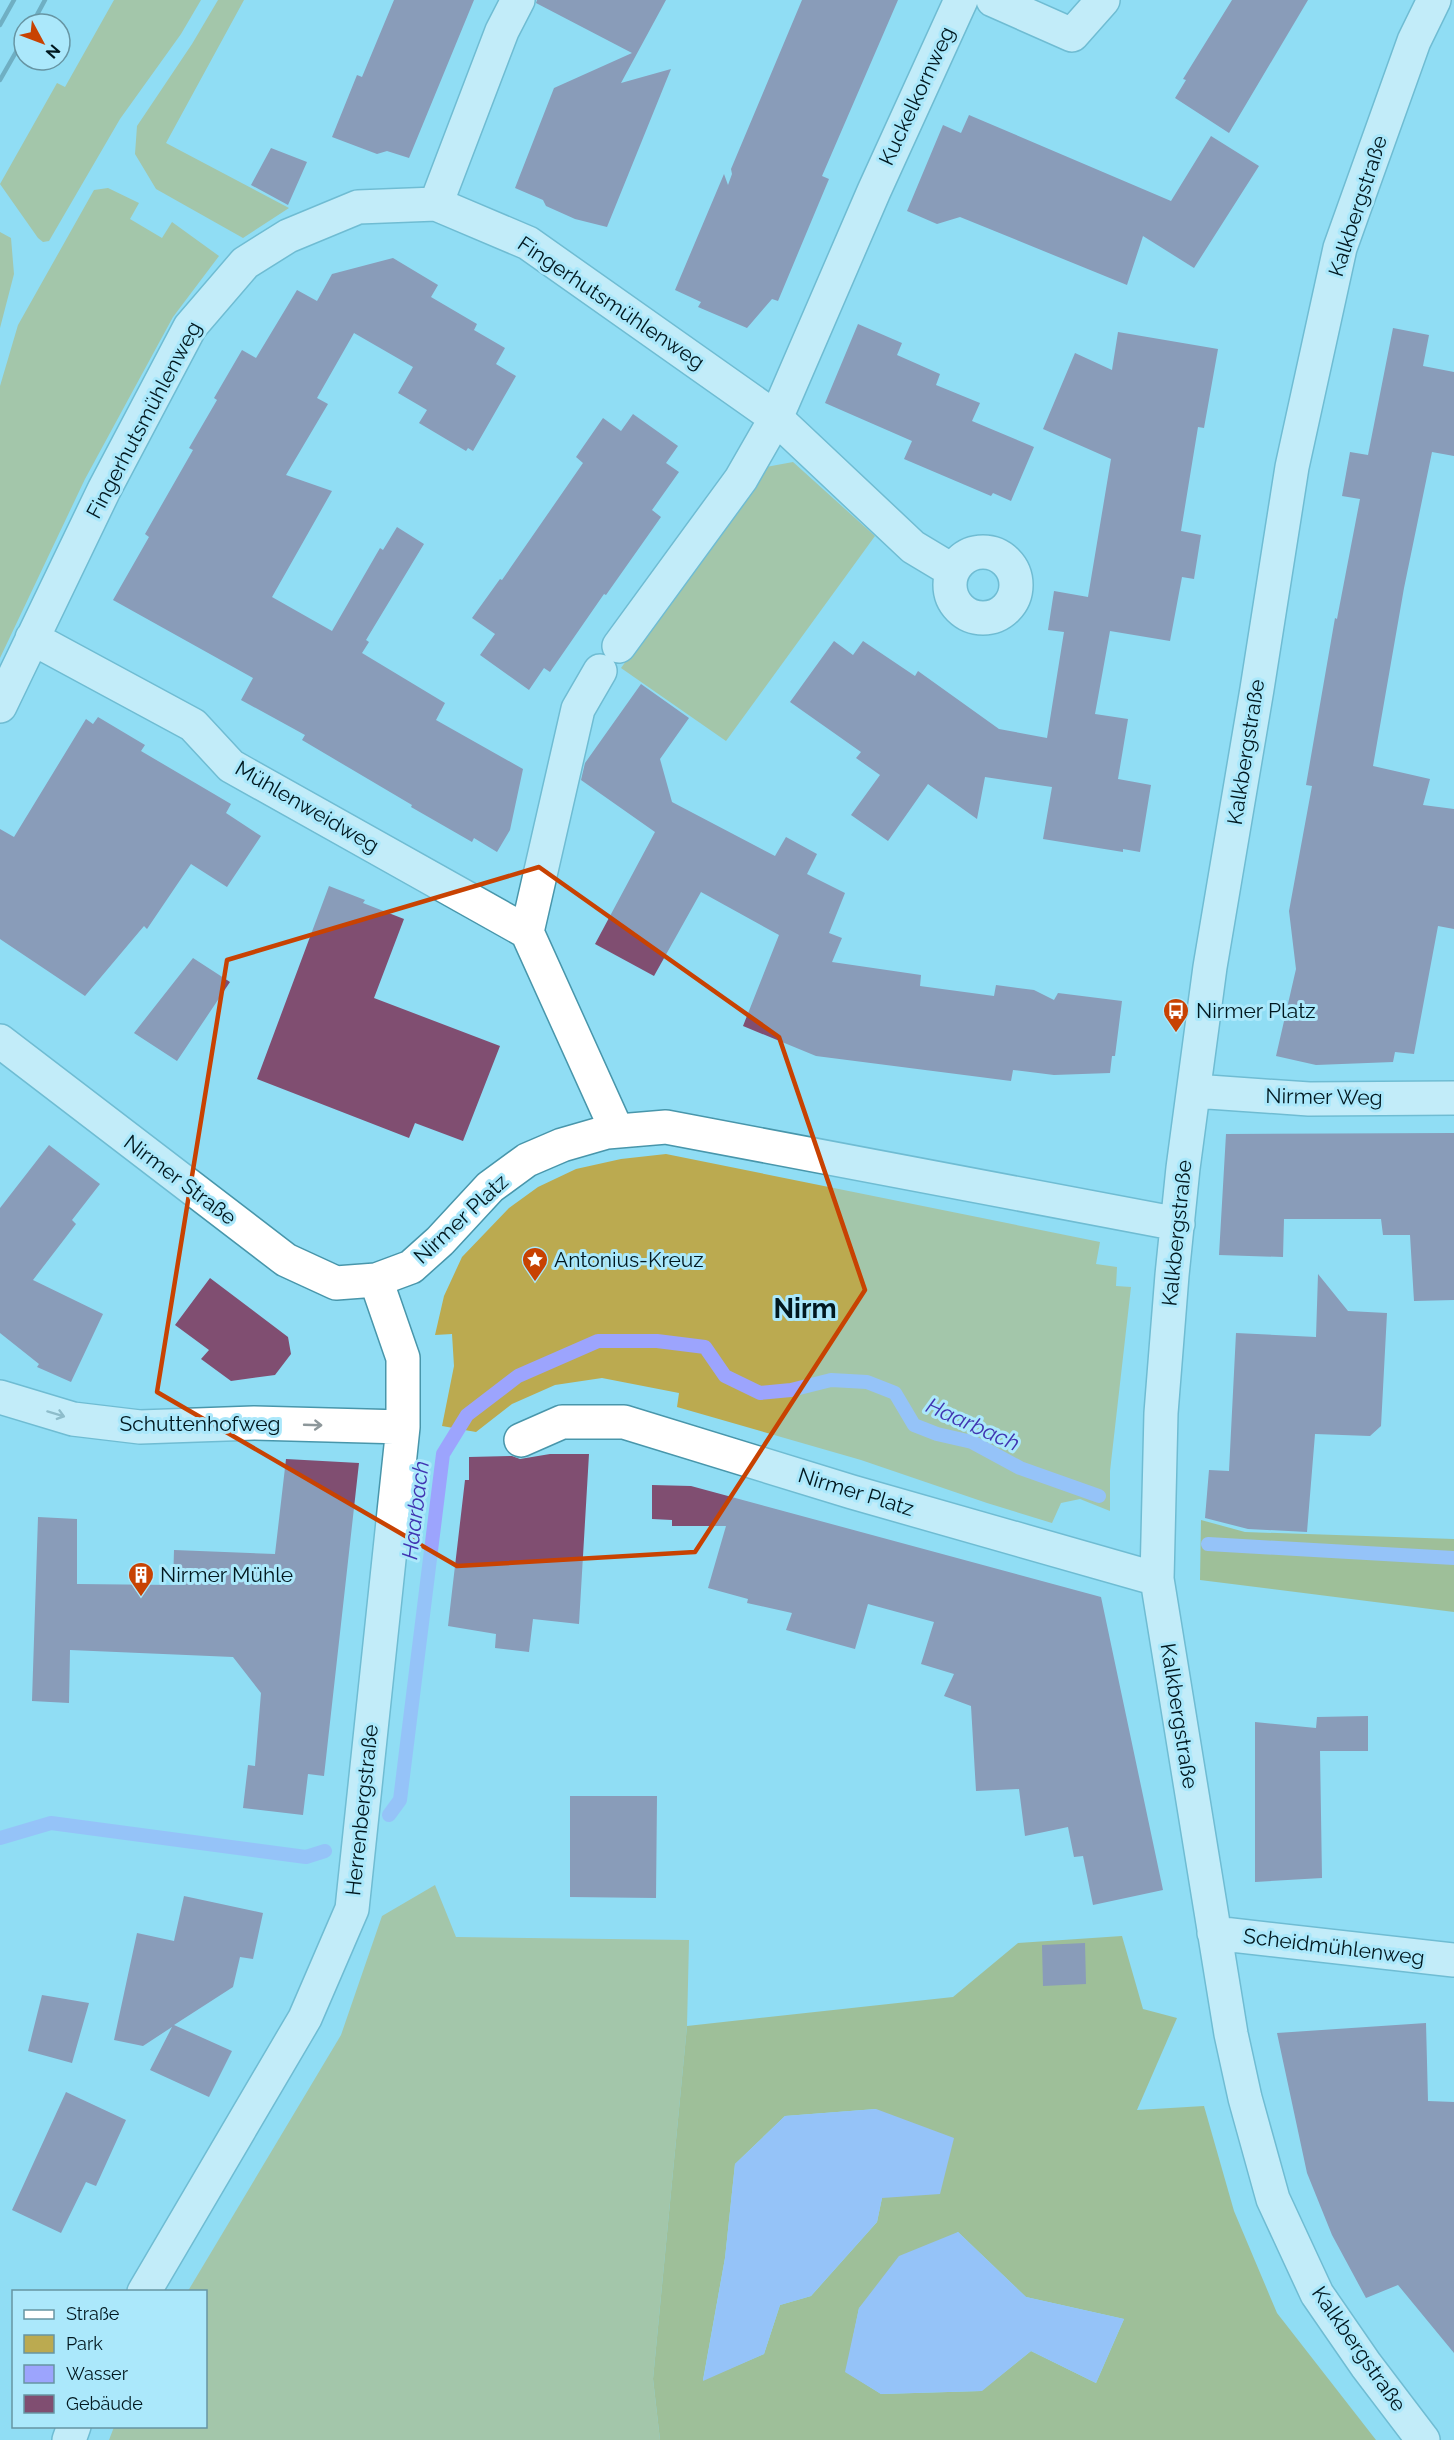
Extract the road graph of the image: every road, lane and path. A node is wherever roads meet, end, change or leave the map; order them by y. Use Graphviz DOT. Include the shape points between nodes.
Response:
graph roads {
  1 [pos="518,0"];
  2 [pos="961,0"];
  3 [pos="993,0"];
  4 [pos="1103,0"];
  5 [pos="1434,0"];
  6 [pos="436,204"];
  7 [pos="776,418"];
  8 [pos="953,572"];
  9 [pos="33,638"];
  10 [pos="0,706"];
  11 [pos="527,932"];
  12 [pos="0,1041"];
  13 [pos="1194,1091"];
  14 [pos="1454,1098"];
  15 [pos="617,1131"];
  16 [pos="1178,1224"];
  17 [pos="376,1280"];
  18 [pos="0,1397"];
  19 [pos="403,1427"];
  20 [pos="521,1440"];
  21 [pos="1157,1579"];
  22 [pos="1214,1933"];
  23 [pos="1454,1960"];
  24 [pos="145,2290"];
  25 [pos="1424,2440"];
  1 -- 6 [label="street" via="502,31"];
  2 -- 7 [label="street, Kuckelkornweg"];
  3 -- 4 [label="street" via="1072,35"];
  5 -- 13 [label="street, Kalkbergstraße" via="1414,41 1340,248 1292,466 1210,966"];
  6 -- 7 [label="street, Fingerhutsmühlenweg" via="528,243"];
  6 -- 9 [label="street, Fingerhutsmühlenweg" via="358,207 288,236 245,263 190,327 104,490"];
  7 -- 8 [label="street, Fingerhutsmühlenweg" via="913,548"];
  7 -- 11 [label="street" via="741,479 578,709"];
  9 -- 10 [label="street, Fingerhutsmühlenweg"];
  9 -- 11 [label="street, Mühlenweidweg" via="193,725 231,766"];
  11 -- 15 [label="street"];
  12 -- 17 [label="street, Nirmer Straße" via="286,1260 336,1282"];
  13 -- 14 [label="street, Nirmer Weg" via="1309,1099"];
  13 -- 16 [label="street, Kalkbergstraße"];
  15 -- 16 [label="street, Nirmer Platz" via="666,1127"];
  15 -- 17 [label="street, Nirmer Platz" via="562,1145 527,1160 490,1187 411,1267"];
  16 -- 21 [label="street, Kalkbergstraße" via="1161,1413"];
  17 -- 19 [label="street, Herrenbergstraße" via="403,1358"];
  18 -- 19 [label="street, Schuttenhofweg, one-way" via="73,1419 140,1427 254,1423"];
  19 -- 24 [label="street, Herrenbergstraße" via="352,1909 305,2018"];
  20 -- 21 [label="street, Nirmer Platz" via="562,1422 624,1422"];
  21 -- 22 [label="street, Kalkbergstraße"];
  22 -- 23 [label="street, Scheidmühlenweg"];
  22 -- 25 [label="street, Kalkbergstraße" via="1245,2098 1273,2199 1317,2294"];
}
